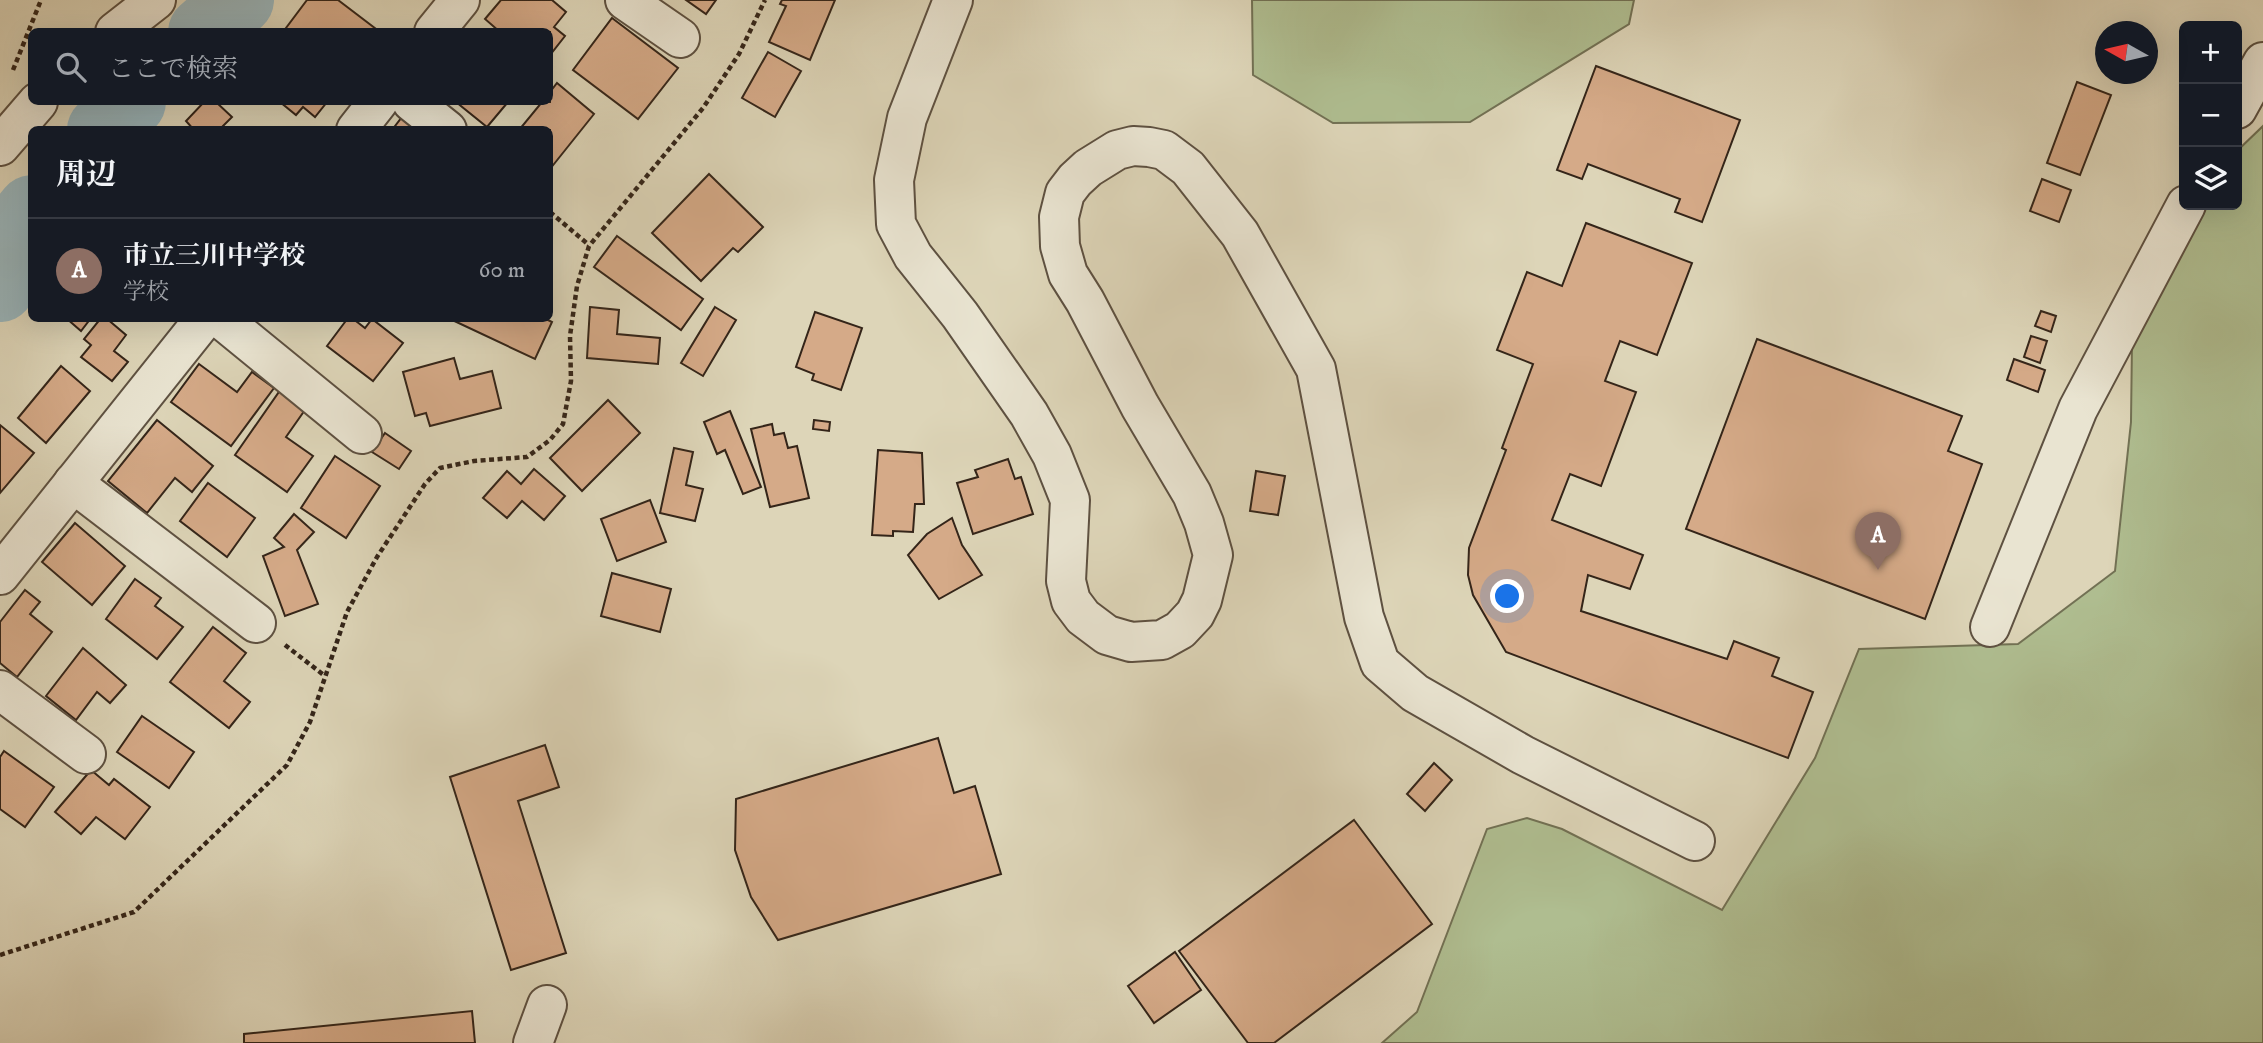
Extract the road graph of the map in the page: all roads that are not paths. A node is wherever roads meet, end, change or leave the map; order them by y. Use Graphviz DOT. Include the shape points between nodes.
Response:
graph roads {
  1 [pos="156,0"];
  2 [pos="460,0"];
  3 [pos="625,0"];
  4 [pos="953,0"];
  5 [pos="121,28"];
  6 [pos="437,28"];
  7 [pos="680,38"];
  8 [pos="2263,62"];
  9 [pos="24,90"];
  10 [pos="2242,100"];
  11 [pos="376,105"];
  12 [pos="416,105"];
  13 [pos="359,126"];
  14 [pos="442,126"];
  15 [pos="0,146"];
  16 [pos="2183,210"];
  17 [pos="202,322"];
  18 [pos="225,322"];
  19 [pos="362,434"];
  20 [pos="73,483"];
  21 [pos="0,575"];
  22 [pos="256,623"];
  23 [pos="1990,626"];
  24 [pos="0,690"];
  25 [pos="86,754"];
  26 [pos="1695,841"];
  27 [pos="547,1005"];
  28 [pos="533,1043"];
  1 -- 5 [label="street"];
  2 -- 6 [label="street"];
  3 -- 7 [label="street"];
  4 -- 26 [label="street" via="907,118 894,180 896,224 913,256 1029,414 1052,455 1070,500 1066,581 1071,601 1083,617 1107,635 1131,642 1162,640 1195,614 1213,555 1192,495 1068,274 1060,246 1059,217 1065,193 1096,162 1133,145 1164,150 1188,168 1240,234 1317,369 1364,617 1380,663 1415,693 1523,755"];
  8 -- 10 [label="street"];
  9 -- 15 [label="street"];
  11 -- 13 [label="street"];
  12 -- 14 [label="street"];
  16 -- 23 [label="street" via="2078,409"];
  17 -- 20 [label="street"];
  18 -- 19 [label="street"];
  20 -- 21 [label="street"];
  20 -- 22 [label="street"];
  24 -- 25 [label="street"];
  27 -- 28 [label="street"];
}
